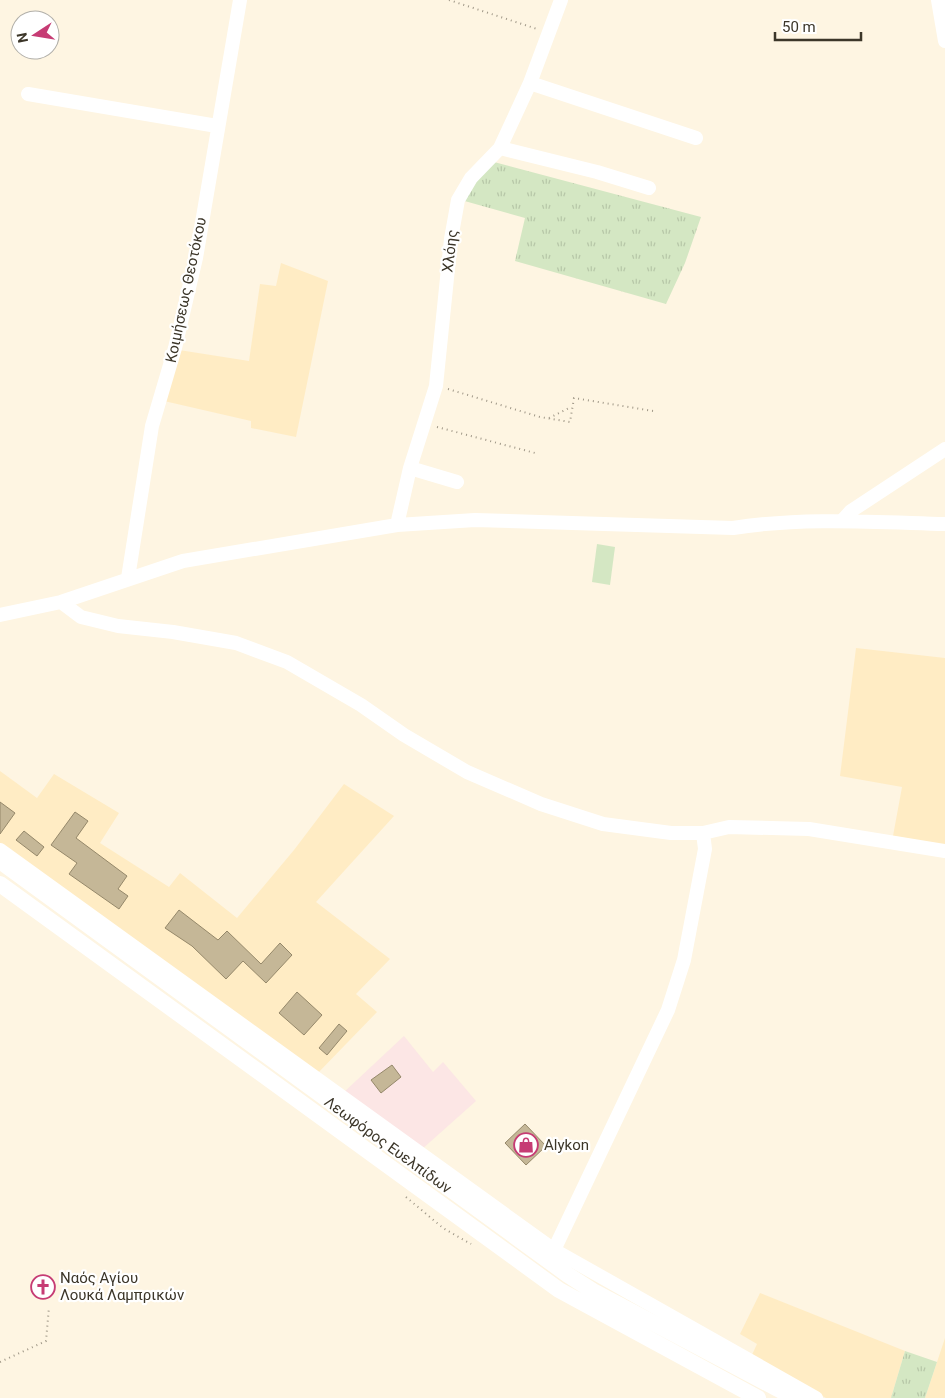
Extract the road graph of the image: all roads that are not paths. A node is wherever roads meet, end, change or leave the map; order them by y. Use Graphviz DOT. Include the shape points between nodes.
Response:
graph roads {
  1 [pos="240,0"];
  2 [pos="561,0"];
  3 [pos="938,0"];
  4 [pos="945,41"];
  5 [pos="530,83"];
  6 [pos="28,94"];
  7 [pos="217,126"];
  8 [pos="696,138"];
  9 [pos="500,148"];
  10 [pos="649,188"];
  11 [pos="945,449"];
  12 [pos="410,468"];
  13 [pos="457,482"];
  14 [pos="842,521"];
  15 [pos="945,524"];
  16 [pos="397,525"];
  17 [pos="128,578"];
  18 [pos="61,602"];
  19 [pos="0,614"];
  20 [pos="703,834"];
  21 [pos="0,850"];
  22 [pos="945,851"];
  23 [pos="0,861"];
  24 [pos="0,884"];
  25 [pos="554,1250"];
  26 [pos="758,1398"];
  27 [pos="795,1398"];
  28 [pos="816,1398"];
  1 -- 7 [label="street, Κοιμήσεως Θεοτόκου"];
  2 -- 5 [label="street, Χλόης"];
  3 -- 4 [label="street"];
  5 -- 8 [label="street"];
  5 -- 9 [label="street, Χλόης"];
  6 -- 7 [label="street"];
  7 -- 17 [label="street, Κοιμήσεως Θεοτόκου" via="196,258 152,426"];
  9 -- 10 [label="street"];
  9 -- 12 [label="street, Χλόης" via="472,178 458,200 436,386"];
  11 -- 14 [label="street" via="851,511"];
  12 -- 13 [label="street"];
  12 -- 16 [label="street, Χλόης"];
  14 -- 15 [label="street"];
  14 -- 16 [label="street" via="815,520 733,528 475,520"];
  16 -- 17 [label="street" via="183,561"];
  17 -- 18 [label="street"];
  18 -- 19 [label="street"];
  18 -- 20 [label="street" via="81,617 118,626 236,643 287,662 467,772 541,804 603,824"];
  20 -- 22 [label="street" via="729,827 809,829"];
  20 -- 25 [label="street" via="705,849 684,960 668,1010"];
  21 -- 25 [label="street"];
  23 -- 27 [label="main road, Λεωφόρος Ευελπίδων" via="568,1275"];
  24 -- 26 [label="main road, Λεωφόρος Ευελπίδων" via="552,1285"];
  25 -- 28 [label="street"];
}
